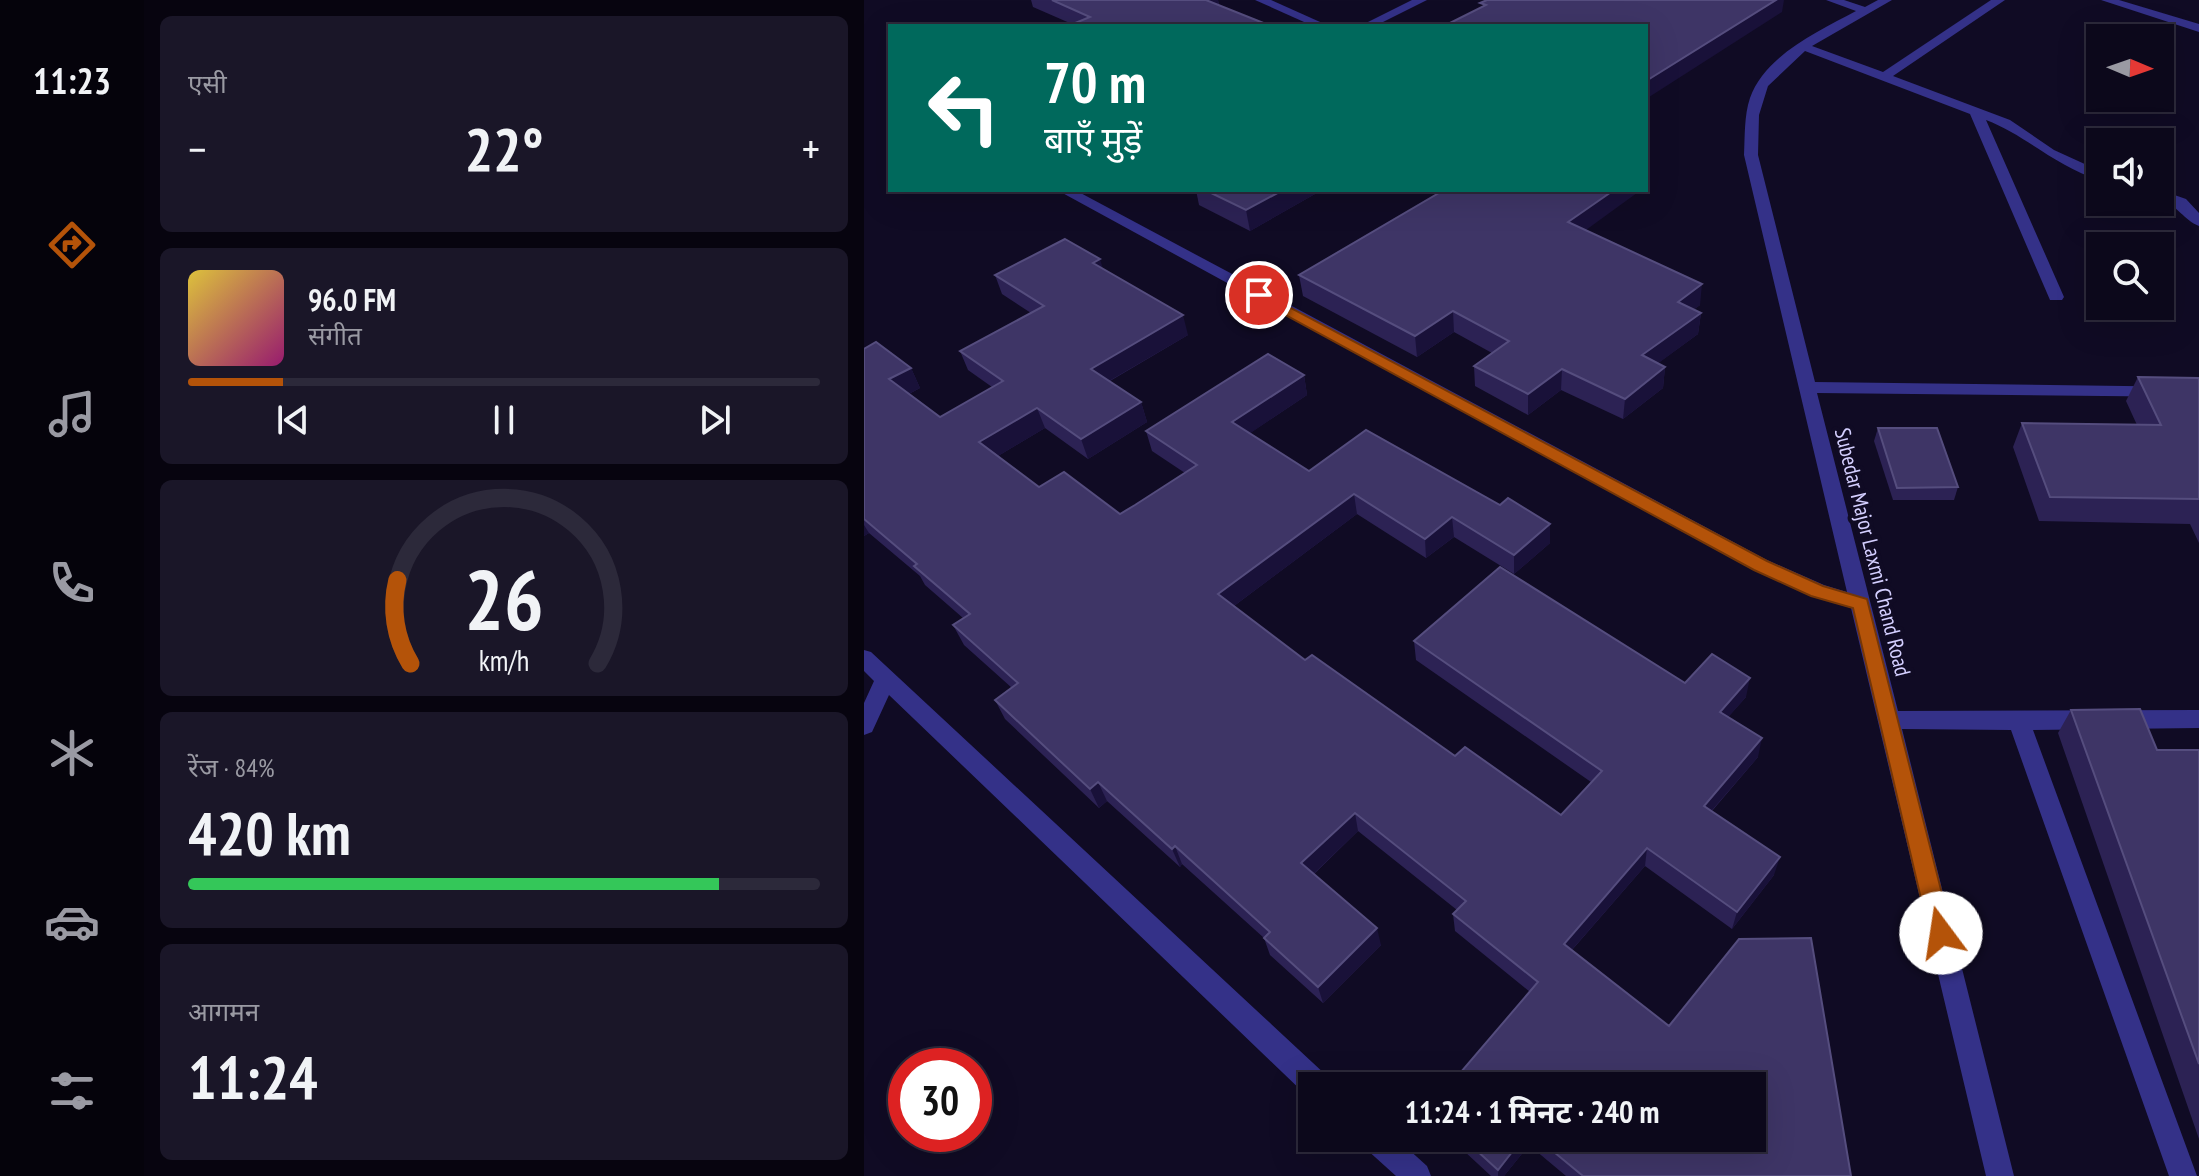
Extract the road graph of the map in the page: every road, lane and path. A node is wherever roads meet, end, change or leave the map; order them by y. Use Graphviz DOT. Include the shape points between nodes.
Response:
graph roads {
  1 [pos="1261,0"];
  2 [pos="1421,0"];
  3 [pos="1832,0"];
  4 [pos="1886,0"];
  5 [pos="1999,0"];
  6 [pos="2107,0"];
  7 [pos="1867,11"];
  8 [pos="1318,24"];
  9 [pos="1370,24"];
  10 [pos="2199,28"];
  11 [pos="1804,47"];
  12 [pos="1884,77"];
  13 [pos="1975,110"];
  14 [pos="2086,171"];
  15 [pos="1068,192"];
  16 [pos="2174,199"];
  17 [pos="2199,222"];
  18 [pos="2056,297"];
  19 [pos="1808,387"];
  20 [pos="2199,392"];
  21 [pos="1861,603"];
  22 [pos="864,658"];
  23 [pos="886,679"];
  24 [pos="2199,719"];
  25 [pos="1889,720"];
  26 [pos="2019,721"];
  27 [pos="864,726"];
  28 [pos="1302,1072"];
  29 [pos="1390,1152"];
  30 [pos="1417,1176"];
  31 [pos="2000,1176"];
  32 [pos="2183,1176"];
  1 -- 8 [label="street"];
  2 -- 9 [label="street"];
  3 -- 7 [label="street"];
  4 -- 7 [label="street, Subedar Major Laxmi Chand Road"];
  5 -- 12 [label="street"];
  6 -- 10 [label="street"];
  7 -- 11 [label="street, Subedar Major Laxmi Chand Road"];
  11 -- 12 [label="street"];
  11 -- 19 [label="street, Subedar Major Laxmi Chand Road" via="1766,79 1752,115 1751,155"];
  12 -- 13 [label="street"];
  13 -- 14 [label="street"];
  13 -- 18 [label="street"];
  15 -- 21 [label="street" via="1760,565"];
  16 -- 17 [label="street"];
  19 -- 20 [label="street"];
  19 -- 21 [label="street, Subedar Major Laxmi Chand Road"];
  21 -- 25 [label="street, Subedar Major Laxmi Chand Road"];
  22 -- 23 [label="street"];
  23 -- 27 [label="street"];
  23 -- 28 [label="street"];
  24 -- 26 [label="street"];
  25 -- 26 [label="street"];
  25 -- 31 [label="street, Subedar Major Laxmi Chand Road"];
  26 -- 32 [label="street"];
  29 -- 30 [label="street"];
}
